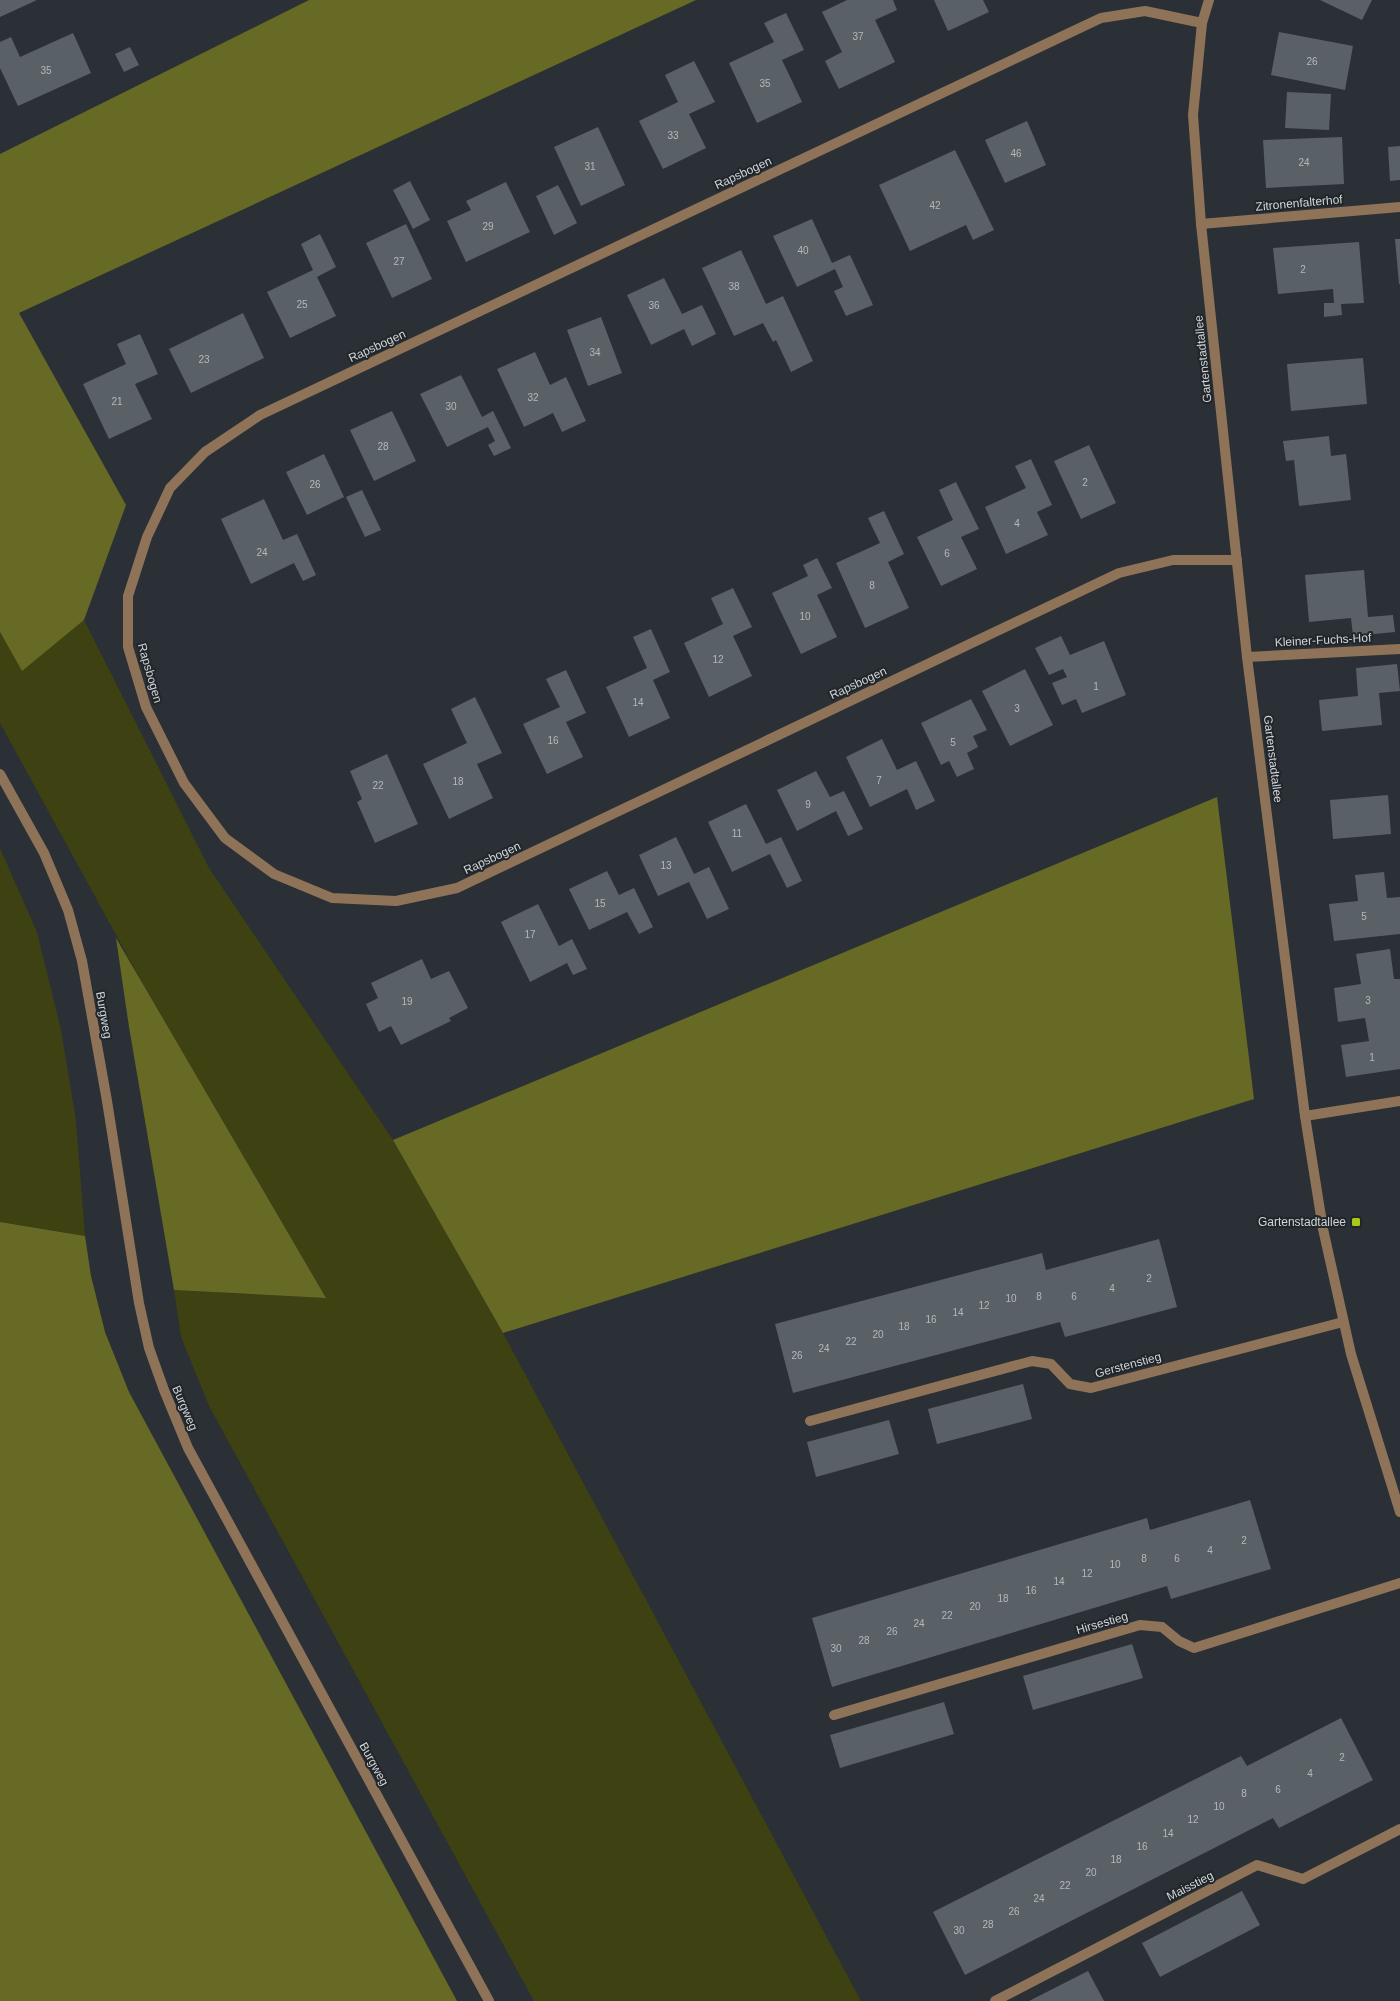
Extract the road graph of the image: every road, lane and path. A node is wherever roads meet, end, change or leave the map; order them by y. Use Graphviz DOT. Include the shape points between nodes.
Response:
graph roads {
  1 [pos="1209,0"];
  2 [pos="1202,23"];
  3 [pos="1400,208"];
  4 [pos="1201,224"];
  5 [pos="1237,560"];
  6 [pos="1400,649"];
  7 [pos="1247,657"];
  8 [pos="0,774"];
  9 [pos="1400,1101"];
  10 [pos="1305,1116"];
  11 [pos="1343,1322"];
  12 [pos="810,1420"];
  13 [pos="1400,1512"];
  14 [pos="1400,1583"];
  15 [pos="834,1714"];
  16 [pos="1400,1829"];
  17 [pos="489,2001"];
  18 [pos="995,2001"];
  1 -- 2 [label="street, Gartenstadtallee"];
  2 -- 4 [label="street, Gartenstadtallee" via="1193,115"];
  2 -- 5 [label="street, Rapsbogen" via="1144,10 1101,18 260,415 205,452 170,488 147,537 128,596 128,647 146,706 184,783 226,838 274,874 332,898 396,900 457,888 1119,573 1173,560"];
  3 -- 4 [label="street, Zitronenfalterhof"];
  4 -- 5 [label="street, Gartenstadtallee"];
  5 -- 7 [label="street, Gartenstadtallee"];
  6 -- 7 [label="street, Kleiner-Fuchs-Hof"];
  7 -- 10 [label="street, Gartenstadtallee"];
  8 -- 17 [label="street, Burgweg" via="44,853 68,910 82,961 139,1303 164,1390 188,1448"];
  9 -- 10 [label="street"];
  10 -- 11 [label="street, Gartenstadtallee" via="1323,1229"];
  11 -- 12 [label="street, Gerstenstieg" via="1090,1388 1070,1384 1050,1364 1032,1361"];
  11 -- 13 [label="street, Gartenstadtallee"];
  14 -- 15 [label="street, Hirsestieg" via="1194,1648 1179,1642 1162,1627 1140,1625"];
  16 -- 18 [label="street, Maisstieg" via="1303,1879 1257,1866"];
}
